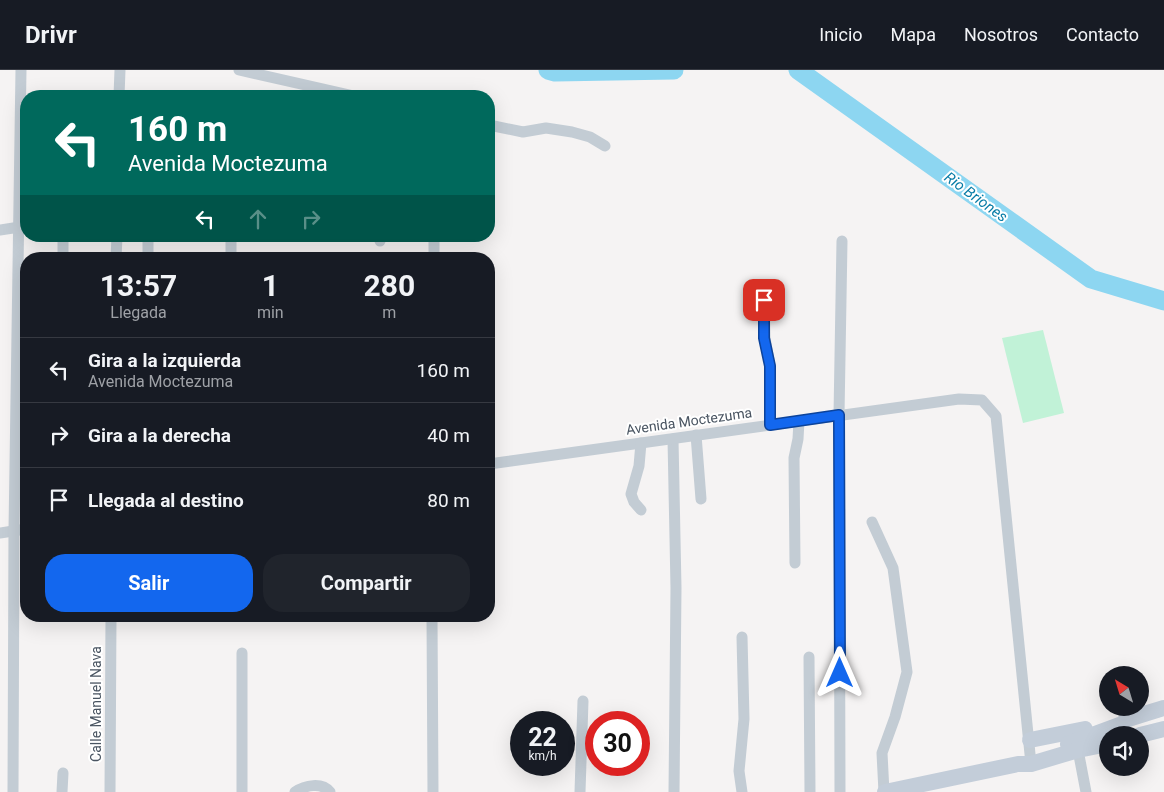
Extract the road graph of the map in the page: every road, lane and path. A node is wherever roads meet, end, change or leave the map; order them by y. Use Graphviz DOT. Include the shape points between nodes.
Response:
graph roads {
  1 [pos="21,70"];
  2 [pos="120,70"];
  3 [pos="239,70"];
  4 [pos="21,90"];
  5 [pos="119,90"];
  6 [pos="327,90"];
  7 [pos="495,126"];
  8 [pos="605,146"];
  9 [pos="20,227"];
  10 [pos="0,230"];
  11 [pos="842,241"];
  12 [pos="764,300"];
  13 [pos="20,303"];
  14 [pos="839,415"];
  15 [pos="799,421"];
  16 [pos="770,425"];
  17 [pos="696,436"];
  18 [pos="673,439"];
  19 [pos="641,443"];
  20 [pos="495,463"];
  21 [pos="701,499"];
  22 [pos="641,510"];
  23 [pos="872,522"];
  24 [pos="20,530"];
  25 [pos="14,531"];
  26 [pos="0,533"];
  27 [pos="795,563"];
  28 [pos="111,622"];
  29 [pos="432,622"];
  30 [pos="742,637"];
  31 [pos="242,654"];
  32 [pos="809,657"];
  33 [pos="583,701"];
  34 [pos="1164,708"];
  35 [pos="1128,719"];
  36 [pos="1164,729"];
  37 [pos="1149,733"];
  38 [pos="1030,740"];
  39 [pos="1099,746"];
  40 [pos="1078,750"];
  41 [pos="1027,762"];
  42 [pos="63,773"];
  43 [pos="13,792"];
  44 [pos="62,792"];
  45 [pos="110,792"];
  46 [pos="242,792"];
  47 [pos="295,792"];
  48 [pos="330,792"];
  49 [pos="433,792"];
  50 [pos="580,792"];
  51 [pos="674,792"];
  52 [pos="742,792"];
  53 [pos="810,792"];
  54 [pos="840,792"];
  55 [pos="885,792"];
  56 [pos="1086,792"];
  1 -- 4 [label="street"];
  2 -- 5 [label="street"];
  3 -- 6 [label="street"];
  7 -- 8 [label="street" via="523,132 546,128 572,132"];
  9 -- 10 [label="street"];
  11 -- 14 [label="street"];
  12 -- 16 [label="street" via="764,338 770,366"];
  13 -- 25 [label="street"];
  14 -- 15 [label="street, Avenida Moctezuma"];
  14 -- 38 [label="street, Avenida Moctezuma" via="959,399 982,400 996,416"];
  14 -- 54 [label="street"];
  15 -- 16 [label="street, Avenida Moctezuma"];
  15 -- 27 [label="street" via="794,458"];
  16 -- 17 [label="street, Avenida Moctezuma"];
  17 -- 18 [label="street, Avenida Moctezuma"];
  17 -- 21 [label="street"];
  18 -- 19 [label="street, Avenida Moctezuma"];
  18 -- 51 [label="street" via="676,588"];
  19 -- 20 [label="street, Avenida Moctezuma"];
  19 -- 22 [label="street" via="631,494"];
  23 -- 55 [label="street" via="894,568 906,672 882,753"];
  24 -- 25 [label="street"];
  25 -- 26 [label="street"];
  25 -- 43 [label="street"];
  28 -- 45 [label="street, Calle Manuel Nava"];
  29 -- 49 [label="street"];
  30 -- 52 [label="street" via="744,719 739,771"];
  31 -- 46 [label="street"];
  32 -- 53 [label="street"];
  33 -- 50 [label="street"];
  34 -- 35 [label="main road"];
  35 -- 38 [label="main road"];
  35 -- 41 [label="main road"];
  36 -- 37 [label="main road"];
  38 -- 41 [label="street"];
  39 -- 40 [label="main road"];
  40 -- 41 [label="main road"];
  40 -- 56 [label="street"];
  41 -- 55 [label="main road"];
  42 -- 44 [label="street"];
  47 -- 48 [label="street" via="312,785 322,786"];
}
